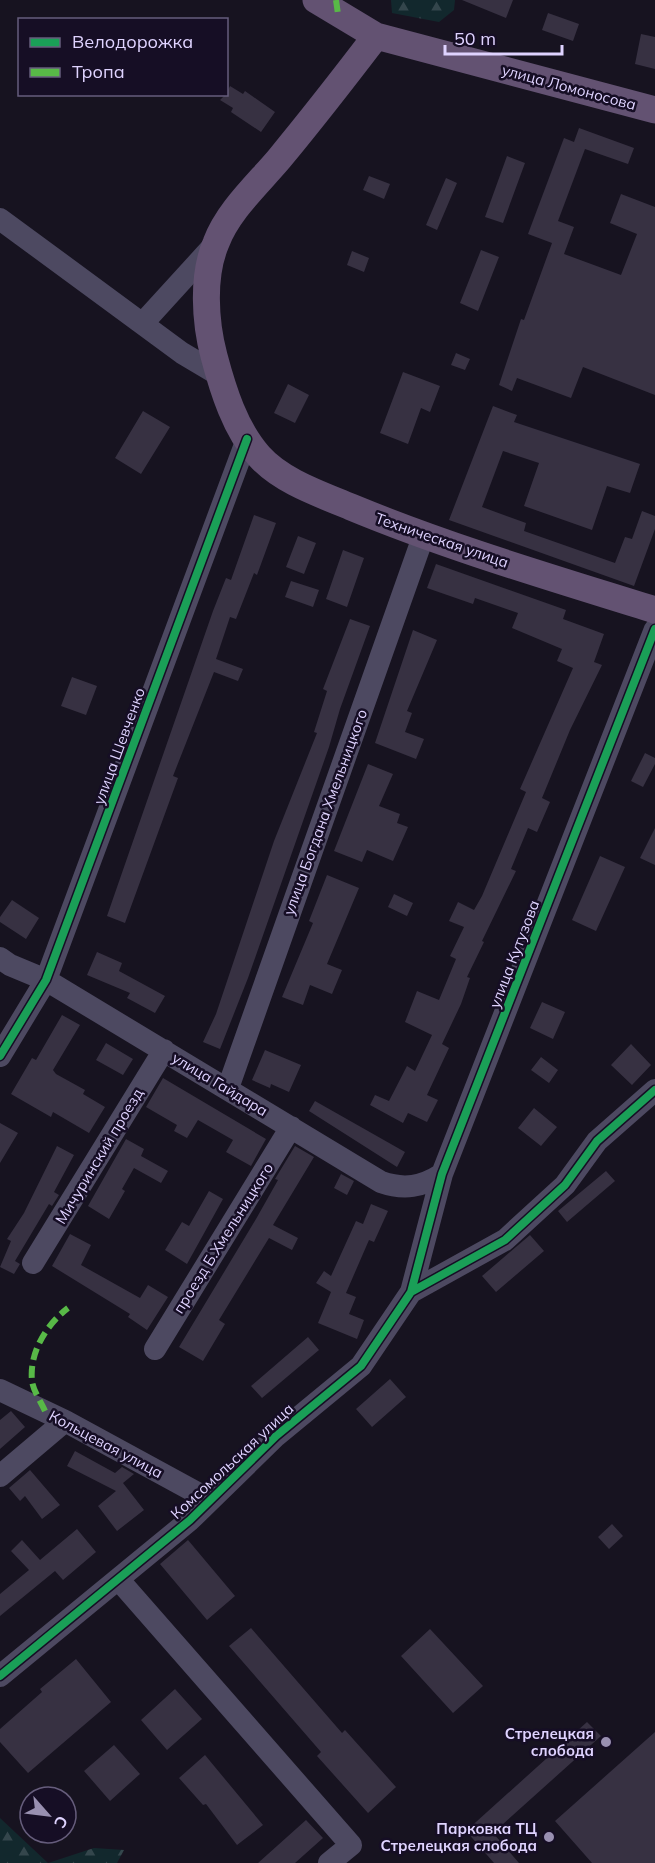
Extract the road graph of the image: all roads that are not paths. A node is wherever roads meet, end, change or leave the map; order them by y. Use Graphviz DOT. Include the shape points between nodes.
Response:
graph roads {
  1 [pos="316,0"];
  2 [pos="376,36"];
  3 [pos="655,110"];
  4 [pos="0,219"];
  5 [pos="215,244"];
  6 [pos="143,323"];
  7 [pos="219,375"];
  8 [pos="247,439"];
  9 [pos="423,537"];
  10 [pos="655,610"];
  11 [pos="655,629"];
  12 [pos="0,958"];
  13 [pos="46,980"];
  14 [pos="164,1050"];
  15 [pos="0,1056"];
  16 [pos="228,1088"];
  17 [pos="655,1090"];
  18 [pos="291,1126"];
  19 [pos="442,1174"];
  20 [pos="33,1263"];
  21 [pos="411,1292"];
  22 [pos="155,1349"];
  23 [pos="0,1390"];
  24 [pos="65,1421"];
  25 [pos="0,1476"];
  26 [pos="210,1500"];
  27 [pos="118,1579"];
  28 [pos="0,1676"];
  29 [pos="329,1863"];
  1 -- 2 [label="main road, улица Ломоносова"];
  2 -- 3 [label="main road, улица Ломоносова"];
  2 -- 5 [label="main road, Техническая улица" via="227,222"];
  4 -- 6 [label="street"];
  5 -- 6 [label="street"];
  5 -- 7 [label="main road, Техническая улица" via="207,304"];
  6 -- 7 [label="street"];
  7 -- 8 [label="main road, Техническая улица"];
  8 -- 9 [label="main road, Техническая улица" via="275,470 313,491"];
  8 -- 13 [label="street, улица Шевченко"];
  9 -- 10 [label="main road, Техническая улица"];
  9 -- 16 [label="street, улица Богдана Хмельницкого"];
  11 -- 19 [label="street, улица Кутузова"];
  12 -- 13 [label="street, улица Гайдара"];
  13 -- 14 [label="street, улица Гайдара"];
  13 -- 15 [label="street, улица Шевченко"];
  14 -- 16 [label="street, улица Гайдара"];
  14 -- 20 [label="street, Мичуринский проезд"];
  16 -- 18 [label="street, улица Гайдара"];
  17 -- 21 [label="street, Комсомольская улица" via="597,1141 565,1185 505,1240"];
  18 -- 19 [label="street, улица Гайдара" via="381,1182 396,1187 426,1184"];
  18 -- 22 [label="street, проезд Б.Хмельницкого"];
  19 -- 21 [label="street, улица Кутузова"];
  21 -- 26 [label="street, Комсомольская улица" via="361,1366 276,1436"];
  23 -- 24 [label="street, Кольцевая улица"];
  24 -- 25 [label="street"];
  24 -- 26 [label="street, Кольцевая улица"];
  26 -- 27 [label="street, Комсомольская улица"];
  27 -- 28 [label="street, Комсомольская улица"];
  27 -- 29 [label="street" via="351,1845"];
}
